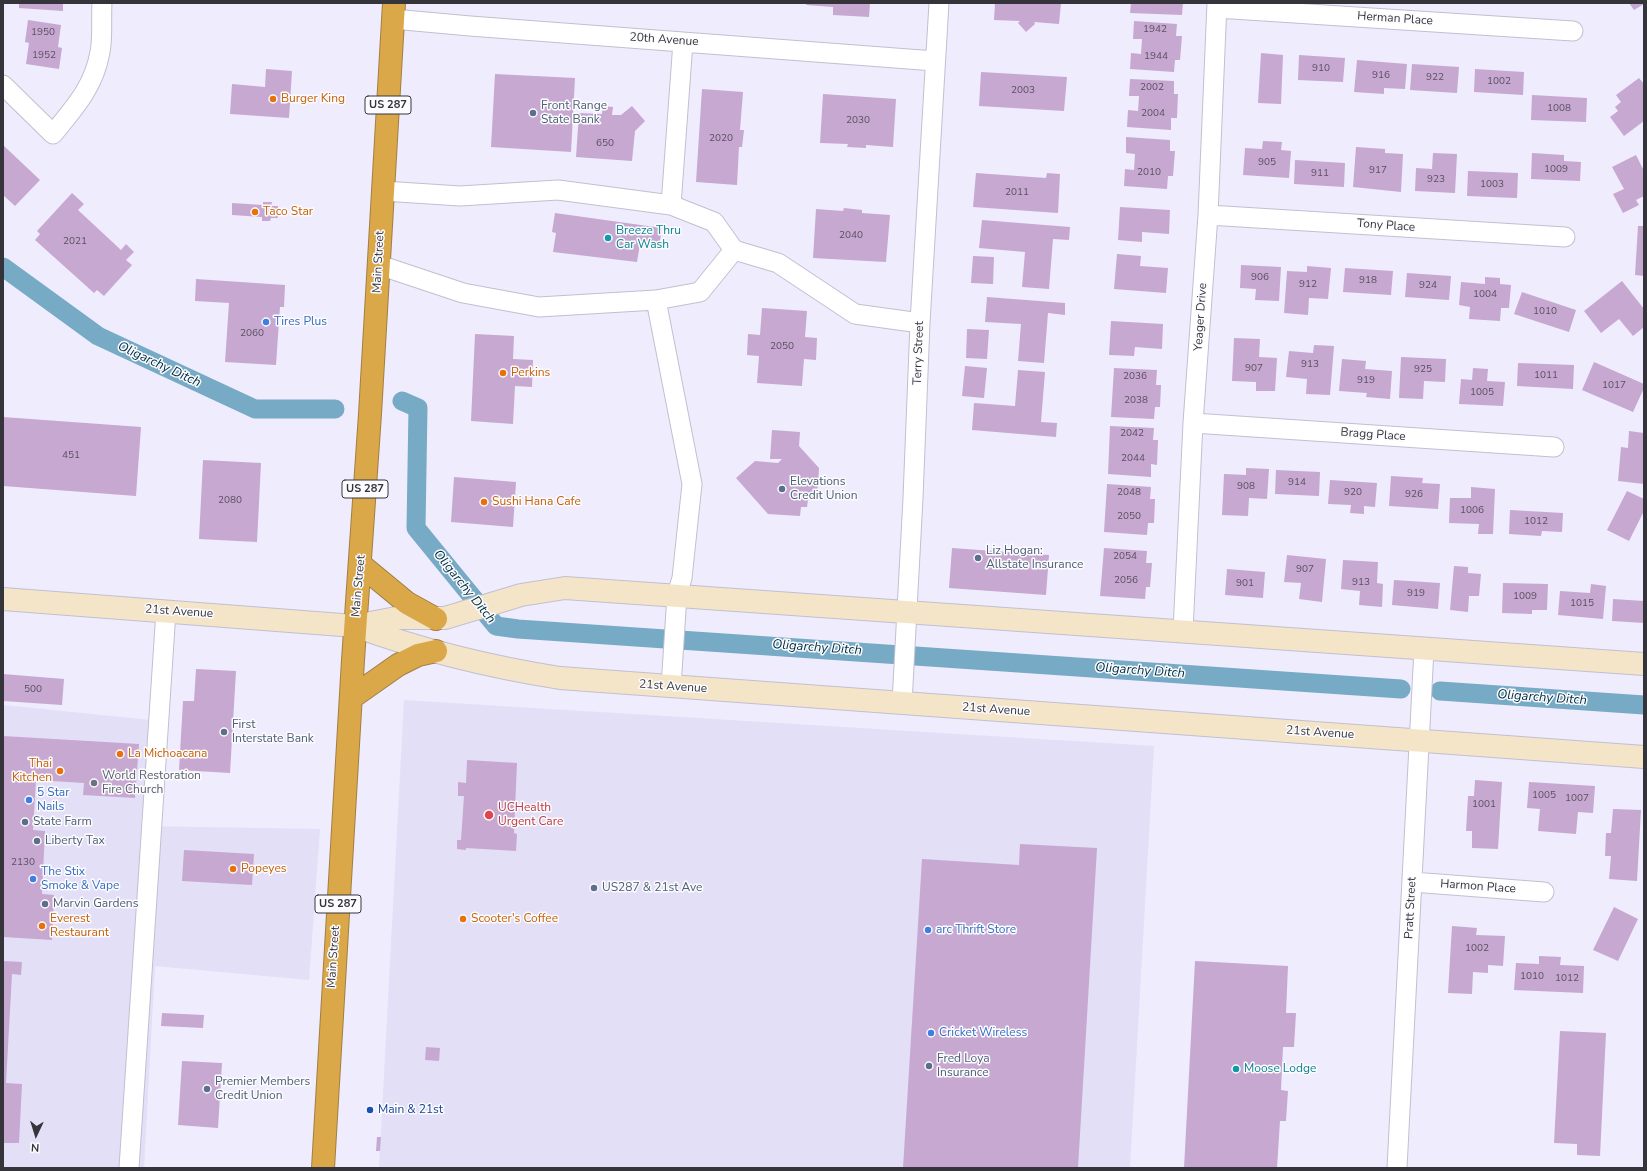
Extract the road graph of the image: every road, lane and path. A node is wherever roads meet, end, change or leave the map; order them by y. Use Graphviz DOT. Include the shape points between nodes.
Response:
graph roads {
  1 [pos="102,3"];
  2 [pos="939,3"];
  3 [pos="1217,5"];
  4 [pos="393,11"];
  5 [pos="1573,31"];
  6 [pos="683,42"];
  7 [pos="935,61"];
  8 [pos="3,85"];
  9 [pos="382,192"];
  10 [pos="670,205"];
  11 [pos="1208,215"];
  12 [pos="1565,238"];
  13 [pos="734,250"];
  14 [pos="379,265"];
  15 [pos="656,300"];
  16 [pos="920,323"];
  17 [pos="1193,423"];
  18 [pos="1554,447"];
  19 [pos="361,565"];
  20 [pos="677,596"];
  21 [pos="3,599"];
  22 [pos="166,612"];
  23 [pos="907,612"];
  24 [pos="436,619"];
  25 [pos="355,626"];
  26 [pos="1183,631"];
  27 [pos="1424,649"];
  28 [pos="436,651"];
  29 [pos="1644,664"];
  30 [pos="671,686"];
  31 [pos="351,698"];
  32 [pos="902,703"];
  33 [pos="1419,740"];
  34 [pos="1644,757"];
  35 [pos="1412,882"];
  36 [pos="1544,892"];
  37 [pos="129,1168"];
  38 [pos="323,1168"];
  39 [pos="1397,1168"];
  1 -- 8 [label="street" via="101,52 92,81 85,94 53,134"];
  2 -- 7 [label="street, Terry Street"];
  3 -- 5 [label="street, Herman Place"];
  3 -- 11 [label="street, Yeager Drive"];
  4 -- 6 [label="street, 20th Avenue" via="478,27"];
  4 -- 9 [label="highway, Main Street / US 287"];
  6 -- 7 [label="street, 20th Avenue"];
  6 -- 10 [label="street"];
  7 -- 16 [label="street, Terry Street"];
  9 -- 10 [label="street" via="460,196 558,190"];
  9 -- 14 [label="highway, Main Street / US 287"];
  10 -- 13 [label="street" via="714,222"];
  11 -- 12 [label="street, Tony Place"];
  11 -- 17 [label="street, Yeager Drive"];
  13 -- 15 [label="street" via="700,292"];
  13 -- 16 [label="street" via="778,263 855,314"];
  14 -- 15 [label="street" via="463,293 539,308"];
  14 -- 19 [label="highway, Main Street / US 287"];
  15 -- 20 [label="street" via="692,484 682,578"];
  16 -- 23 [label="street, Terry Street"];
  17 -- 18 [label="street, Bragg Place"];
  17 -- 26 [label="street, Yeager Drive"];
  19 -- 24 [label="highway" via="407,603"];
  19 -- 25 [label="highway, Main Street / US 287"];
  20 -- 23 [label="street, 21st Avenue"];
  20 -- 24 [label="street, 21st Avenue" via="565,588 521,595"];
  20 -- 30 [label="street"];
  21 -- 22 [label="street, 21st Avenue"];
  22 -- 25 [label="street, 21st Avenue"];
  22 -- 37 [label="street"];
  23 -- 26 [label="street, 21st Avenue"];
  23 -- 32 [label="street, Terry Street"];
  24 -- 25 [label="street, 21st Avenue" via="396,618"];
  25 -- 28 [label="street, 21st Avenue"];
  25 -- 31 [label="highway, Main Street / US 287"];
  26 -- 27 [label="street, 21st Avenue"];
  27 -- 29 [label="street, 21st Avenue"];
  27 -- 33 [label="street, Pratt Street"];
  28 -- 30 [label="street, 21st Avenue" via="511,670 560,678"];
  28 -- 31 [label="highway" via="418,655 398,665"];
  30 -- 32 [label="street, 21st Avenue"];
  31 -- 38 [label="highway, Main Street / US 287"];
  32 -- 33 [label="street, 21st Avenue"];
  33 -- 34 [label="street, 21st Avenue"];
  33 -- 35 [label="street, Pratt Street"];
  35 -- 36 [label="street, Harmon Place"];
  35 -- 39 [label="street, Pratt Street"];
}
